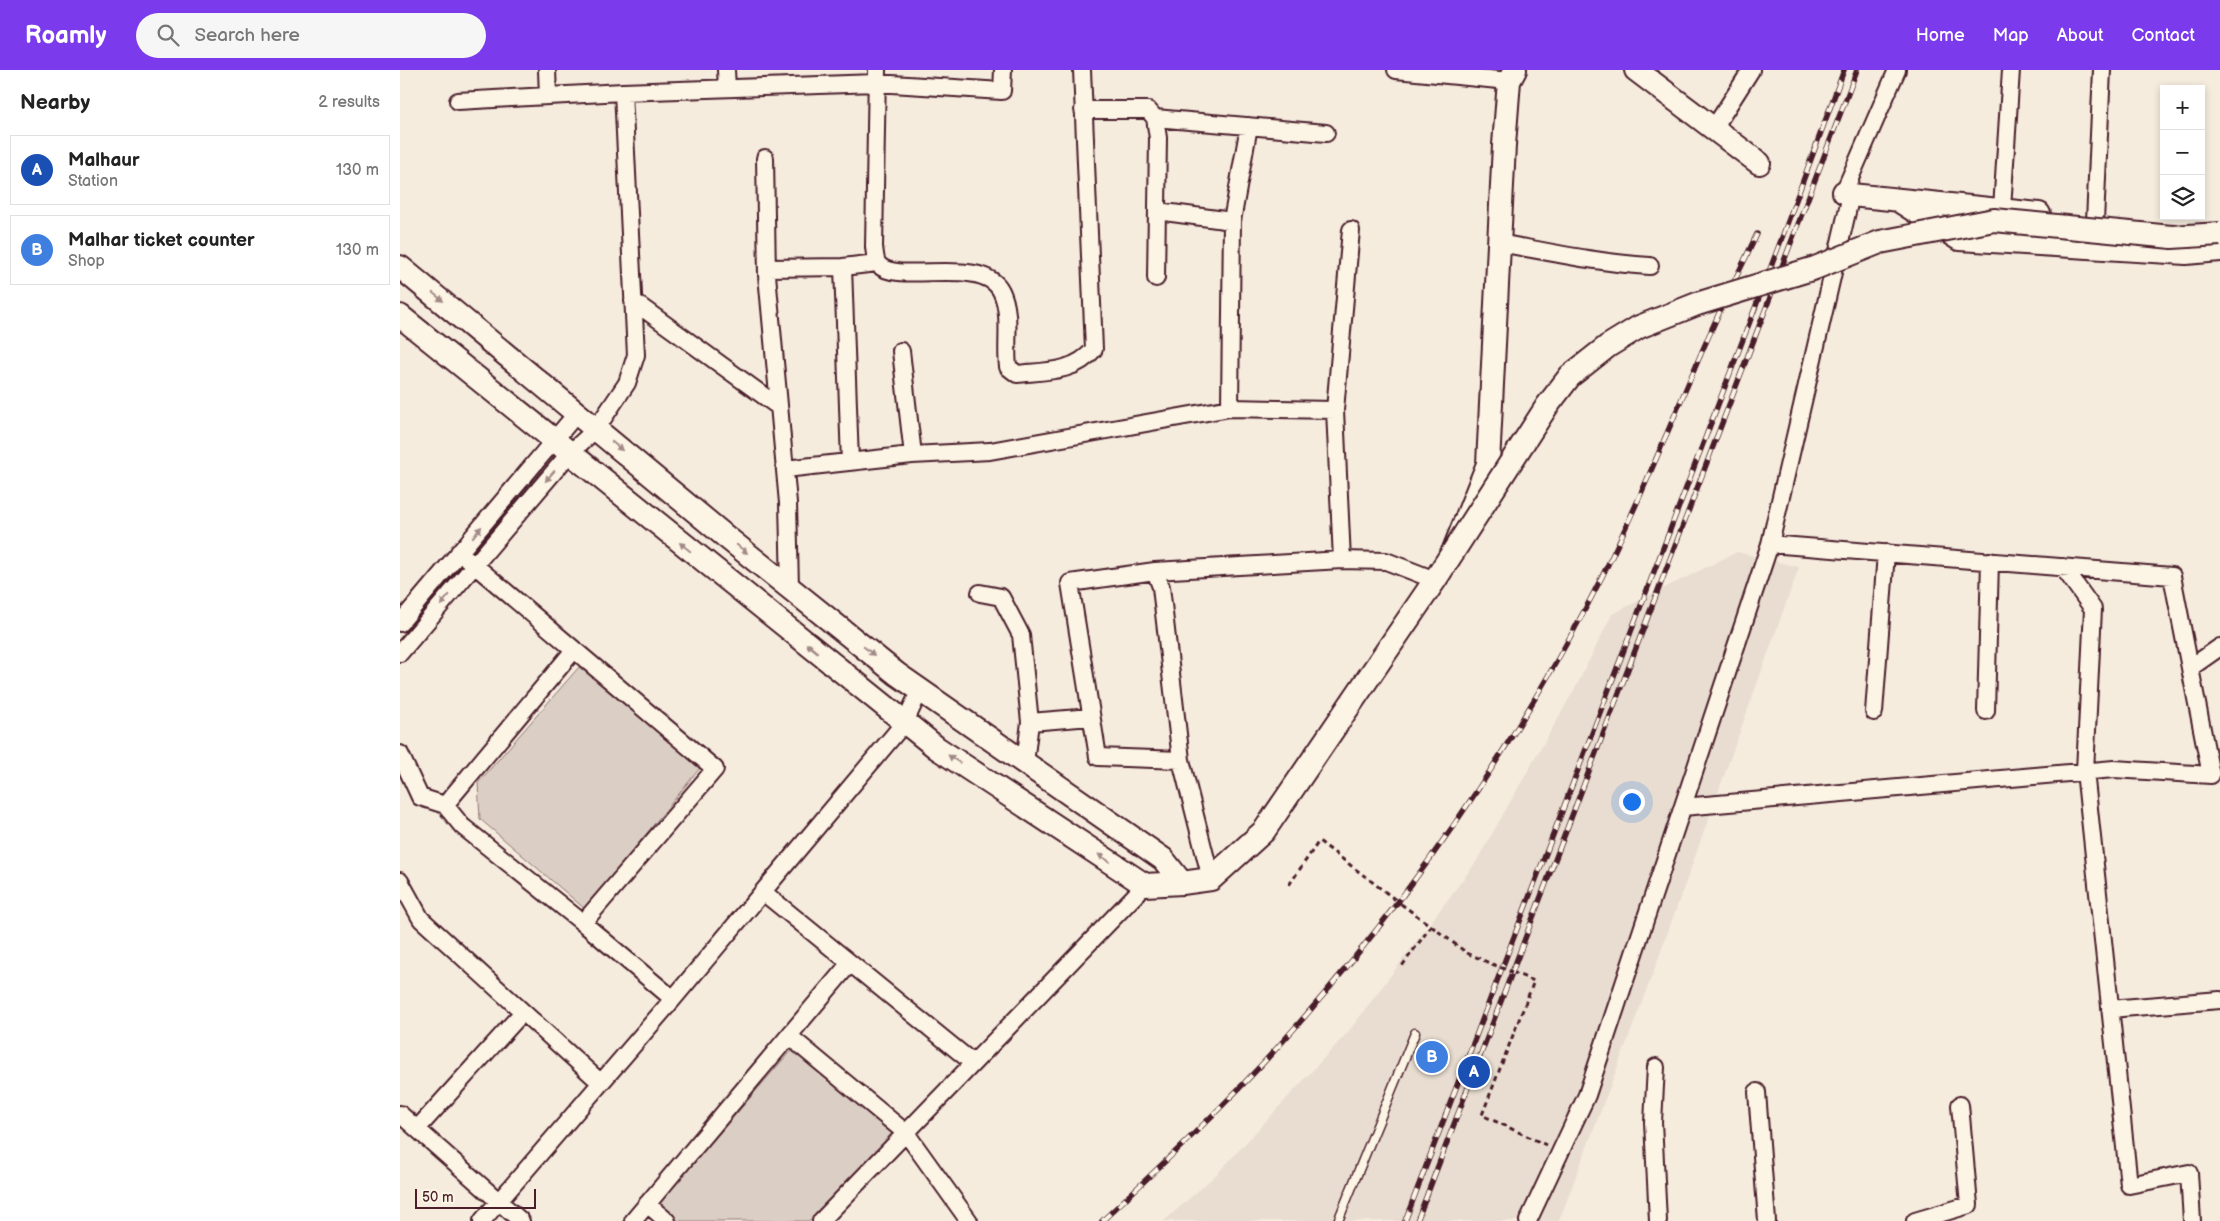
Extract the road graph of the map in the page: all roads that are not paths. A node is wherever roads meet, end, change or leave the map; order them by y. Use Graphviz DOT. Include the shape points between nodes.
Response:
graph roads {
  1 [pos="547,70"];
  2 [pos="726,70"];
  3 [pos="1003,70"];
  4 [pos="1082,70"];
  5 [pos="1396,70"];
  6 [pos="1636,70"];
  7 [pos="1752,70"];
  8 [pos="1897,70"];
  9 [pos="2011,70"];
  10 [pos="2102,70"];
  11 [pos="1512,75"];
  12 [pos="876,77"];
  13 [pos="726,88"];
  14 [pos="623,92"];
  15 [pos="548,96"];
  16 [pos="458,101"];
  17 [pos="1083,110"];
  18 [pos="1155,118"];
  19 [pos="1249,126"];
  20 [pos="1714,128"];
  21 [pos="1326,133"];
  22 [pos="765,158"];
  23 [pos="1759,163"];
  24 [pos="1848,193"];
  25 [pos="1896,199"];
  26 [pos="2002,209"];
  27 [pos="1157,211"];
  28 [pos="1232,221"];
  29 [pos="2095,221"];
  30 [pos="2220,224"];
  31 [pos="1351,230"];
  32 [pos="2220,234"];
  33 [pos="1499,243"];
  34 [pos="2220,250"];
  35 [pos="877,263"];
  36 [pos="1650,266"];
  37 [pos="400,267"];
  38 [pos="767,268"];
  39 [pos="843,268"];
  40 [pos="1156,278"];
  41 [pos="634,301"];
  42 [pos="400,316"];
  43 [pos="901,351"];
  44 [pos="779,407"];
  45 [pos="1230,408"];
  46 [pos="1335,410"];
  47 [pos="577,413"];
  48 [pos="596,429"];
  49 [pos="562,448"];
  50 [pos="913,455"];
  51 [pos="850,462"];
  52 [pos="785,469"];
  53 [pos="1770,544"];
  54 [pos="459,552"];
  55 [pos="1453,552"];
  56 [pos="1886,553"];
  57 [pos="1342,560"];
  58 [pos="1990,561"];
  59 [pos="474,565"];
  60 [pos="2063,567"];
  61 [pos="1155,570"];
  62 [pos="1435,580"];
  63 [pos="790,588"];
  64 [pos="980,593"];
  65 [pos="400,623"];
  66 [pos="2220,647"];
  67 [pos="574,650"];
  68 [pos="400,653"];
  69 [pos="2190,668"];
  70 [pos="920,690"];
  71 [pos="1874,712"];
  72 [pos="1986,712"];
  73 [pos="1091,716"];
  74 [pos="905,722"];
  75 [pos="1030,722"];
  76 [pos="1006,750"];
  77 [pos="400,754"];
  78 [pos="1181,760"];
  79 [pos="1025,763"];
  80 [pos="2085,771"];
  81 [pos="985,780"];
  82 [pos="445,805"];
  83 [pos="1683,806"];
  84 [pos="1163,859"];
  85 [pos="1211,879"];
  86 [pos="400,881"];
  87 [pos="1182,883"];
  88 [pos="1145,885"];
  89 [pos="763,892"];
  90 [pos="583,923"];
  91 [pos="850,963"];
  92 [pos="673,999"];
  93 [pos="2220,1000"];
  94 [pos="2110,1009"];
  95 [pos="523,1012"];
  96 [pos="1415,1033"];
  97 [pos="789,1036"];
  98 [pos="973,1063"];
  99 [pos="1656,1067"];
  100 [pos="601,1083"];
  101 [pos="1757,1092"];
  102 [pos="1960,1105"];
  103 [pos="400,1114"];
  104 [pos="417,1129"];
  105 [pos="906,1133"];
  106 [pos="499,1201"];
  107 [pos="1536,1203"];
  108 [pos="647,1204"];
  109 [pos="482,1221"];
  110 [pos="521,1221"];
  111 [pos="633,1221"];
  112 [pos="667,1221"];
  113 [pos="821,1221"];
  114 [pos="969,1221"];
  115 [pos="1338,1221"];
  116 [pos="1528,1221"];
  117 [pos="1538,1221"];
  118 [pos="1658,1221"];
  119 [pos="1767,1221"];
  120 [pos="1915,1221"];
  121 [pos="2192,1221"];
  1 -- 15 [label="street"];
  2 -- 13 [label="street"];
  3 -- 12 [label="street" via="1002,91"];
  4 -- 17 [label="street"];
  5 -- 11 [label="street"];
  6 -- 20 [label="street"];
  7 -- 20 [label="street"];
  8 -- 24 [label="street"];
  9 -- 26 [label="street"];
  10 -- 29 [label="street"];
  11 -- 33 [label="street"];
  12 -- 13 [label="street"];
  12 -- 35 [label="street" via="874,247"];
  13 -- 14 [label="street"];
  14 -- 15 [label="street"];
  14 -- 41 [label="street"];
  15 -- 16 [label="street"];
  17 -- 18 [label="street" via="1148,110"];
  17 -- 35 [label="street" via="1094,349 1086,358 1071,368 1017,374 1008,367 1006,312 1001,290 991,280 967,272 896,271 884,269"];
  18 -- 19 [label="street"];
  18 -- 27 [label="street" via="1158,138"];
  19 -- 21 [label="street"];
  19 -- 28 [label="street"];
  20 -- 23 [label="street"];
  22 -- 38 [label="street"];
  24 -- 25 [label="street"];
  24 -- 53 [label="street"];
  25 -- 26 [label="street"];
  25 -- 34 [label="street" via="1959,239 2186,254"];
  26 -- 29 [label="street"];
  27 -- 28 [label="street"];
  27 -- 40 [label="street"];
  28 -- 45 [label="street"];
  29 -- 30 [label="street" via="2164,229"];
  31 -- 46 [label="street"];
  32 -- 55 [label="street, bridge" via="2172,238 1994,220 1880,242 1815,268 1697,304 1639,328 1608,346 1570,376 1547,406"];
  33 -- 36 [label="street" via="1610,264"];
  33 -- 55 [label="street" via="1488,464"];
  35 -- 39 [label="street"];
  37 -- 47 [label="street, one-way"];
  38 -- 39 [label="street"];
  38 -- 44 [label="street"];
  39 -- 51 [label="street"];
  41 -- 44 [label="street"];
  41 -- 48 [label="street" via="636,355 627,383"];
  42 -- 49 [label="street"];
  43 -- 50 [label="street"];
  44 -- 52 [label="street"];
  45 -- 46 [label="street"];
  45 -- 50 [label="street" via="990,451"];
  46 -- 57 [label="street"];
  47 -- 48 [label="street"];
  47 -- 49 [label="street"];
  48 -- 49 [label="street"];
  48 -- 63 [label="street, one-way"];
  54 -- 49 [label="street, one-way"];
  49 -- 59 [label="street, one-way"];
  74 -- 49 [label="street, one-way"];
  50 -- 51 [label="street"];
  51 -- 52 [label="street"];
  52 -- 63 [label="street"];
  53 -- 56 [label="street"];
  53 -- 83 [label="street"];
  54 -- 59 [label="street"];
  54 -- 65 [label="street"];
  55 -- 62 [label="street"];
  56 -- 58 [label="street"];
  56 -- 71 [label="street"];
  57 -- 61 [label="street"];
  57 -- 62 [label="street" via="1386,561"];
  58 -- 60 [label="street"];
  58 -- 72 [label="street"];
  59 -- 67 [label="street"];
  59 -- 68 [label="street, one-way"];
  60 -- 69 [label="street" via="2172,576"];
  60 -- 80 [label="street" via="2093,609"];
  61 -- 73 [label="street" via="1070,583"];
  61 -- 78 [label="street" via="1161,587"];
  62 -- 85 [label="street" via="1264,831"];
  63 -- 70 [label="street, one-way"];
  64 -- 75 [label="street" via="1001,597 1021,635"];
  66 -- 69 [label="street"];
  67 -- 82 [label="street"];
  67 -- 90 [label="street" via="715,769"];
  69 -- 80 [label="street" via="2211,775 2114,769"];
  70 -- 74 [label="street"];
  70 -- 76 [label="street"];
  73 -- 75 [label="street"];
  73 -- 78 [label="street" via="1098,758"];
  81 -- 74 [label="street, one-way"];
  74 -- 89 [label="street"];
  75 -- 79 [label="street"];
  76 -- 79 [label="street"];
  76 -- 81 [label="street"];
  77 -- 82 [label="street" via="420,797"];
  78 -- 85 [label="street"];
  79 -- 84 [label="street"];
  80 -- 83 [label="street"];
  80 -- 94 [label="street"];
  88 -- 81 [label="street, one-way"];
  82 -- 90 [label="street" via="462,826"];
  83 -- 107 [label="street" via="1587,1095"];
  84 -- 87 [label="street"];
  84 -- 88 [label="street"];
  85 -- 87 [label="street"];
  86 -- 95 [label="street" via="420,919"];
  87 -- 88 [label="street"];
  88 -- 98 [label="street"];
  89 -- 91 [label="street"];
  89 -- 92 [label="street"];
  90 -- 92 [label="street"];
  91 -- 97 [label="street"];
  91 -- 98 [label="street"];
  92 -- 100 [label="street"];
  93 -- 94 [label="street"];
  94 -- 121 [label="street" via="2129,1185 2189,1173"];
  95 -- 100 [label="street"];
  95 -- 104 [label="street"];
  96 -- 115 [label="lane"];
  97 -- 105 [label="street"];
  97 -- 108 [label="street"];
  98 -- 105 [label="street"];
  99 -- 118 [label="street" via="1653,1122"];
  100 -- 106 [label="street"];
  101 -- 119 [label="street"];
  102 -- 120 [label="street" via="1969,1205"];
  103 -- 104 [label="street"];
  104 -- 106 [label="street"];
  105 -- 113 [label="street"];
  105 -- 114 [label="street"];
  106 -- 109 [label="street"];
  106 -- 110 [label="street"];
  107 -- 116 [label="street"];
  107 -- 117 [label="street"];
  108 -- 111 [label="street"];
  108 -- 112 [label="street"];
}
